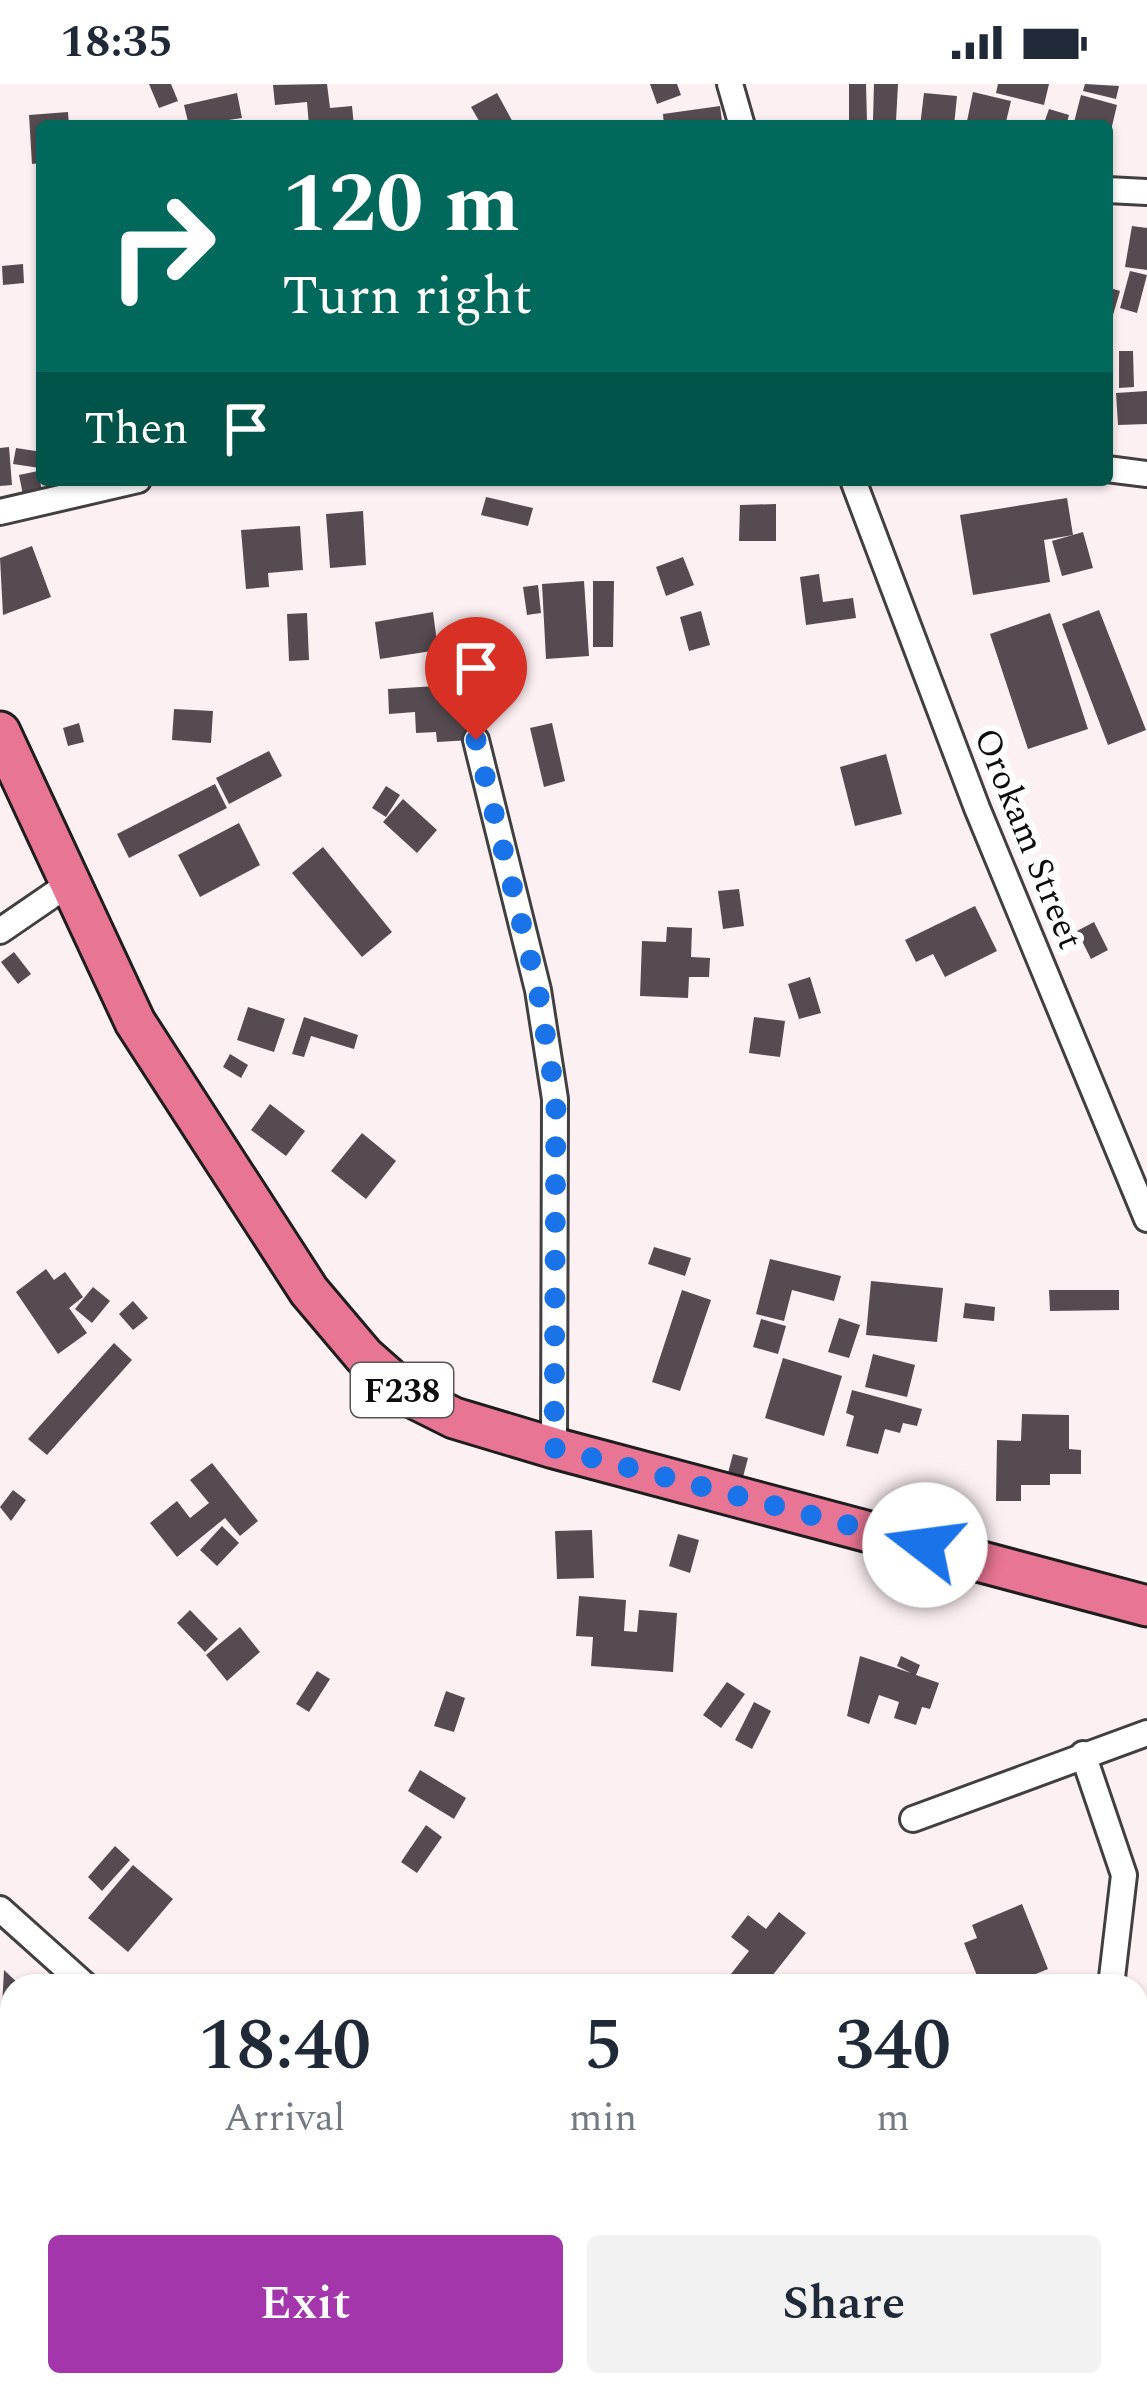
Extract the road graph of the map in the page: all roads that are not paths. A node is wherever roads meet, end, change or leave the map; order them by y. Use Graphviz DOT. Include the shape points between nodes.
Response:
graph roads {
  1 [pos="730,84"];
  2 [pos="740,120"];
  3 [pos="1113,190"];
  4 [pos="1147,192"];
  5 [pos="1113,470"];
  6 [pos="1147,474"];
  7 [pos="113,486"];
  8 [pos="855,486"];
  9 [pos="0,512"];
  10 [pos="0,732"];
  11 [pos="476,740"];
  12 [pos="70,883"];
  13 [pos="0,931"];
  14 [pos="1147,1219"];
  15 [pos="554,1448"];
  16 [pos="1147,1606"];
  17 [pos="1147,1733"];
  18 [pos="1083,1754"];
  19 [pos="913,1819"];
  20 [pos="0,1909"];
  21 [pos="73,1974"];
  22 [pos="1112,1974"];
  1 -- 2 [label="street"];
  3 -- 4 [label="street"];
  5 -- 6 [label="street"];
  7 -- 9 [label="street"];
  8 -- 14 [label="street, Orokam Street"];
  10 -- 12 [label="main road, F238"];
  11 -- 15 [label="street" via="538,990 556,1099"];
  12 -- 13 [label="street"];
  12 -- 15 [label="main road, F238" via="135,1022 322,1307 408,1395"];
  15 -- 16 [label="main road, F238"];
  17 -- 18 [label="street"];
  18 -- 19 [label="street"];
  18 -- 22 [label="street" via="1124,1875"];
  20 -- 21 [label="street"];
}
